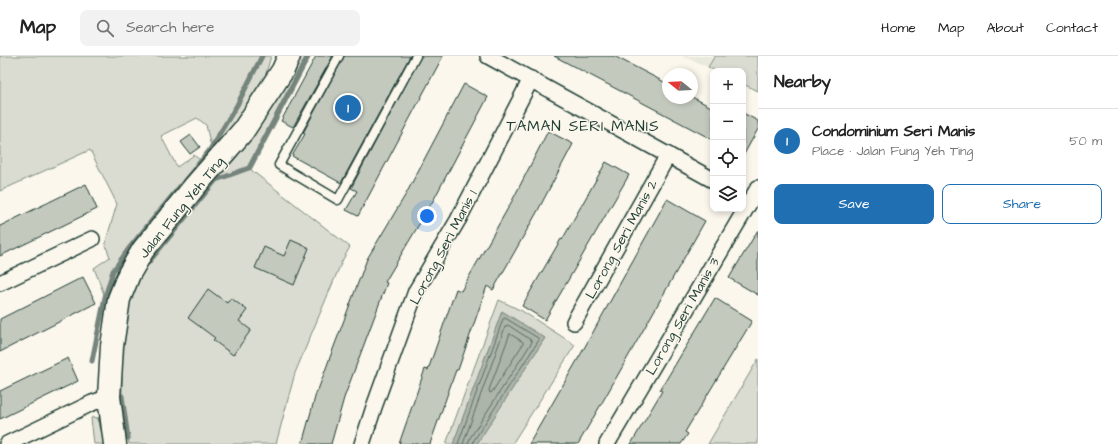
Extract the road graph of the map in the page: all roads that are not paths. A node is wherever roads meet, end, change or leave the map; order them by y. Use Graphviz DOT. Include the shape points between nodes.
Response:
graph roads {
  1 [pos="289,56"];
  2 [pos="339,56"];
  3 [pos="416,56"];
  4 [pos="488,56"];
  5 [pos="531,79"];
  6 [pos="668,155"];
  7 [pos="710,178"];
  8 [pos="758,188"];
  9 [pos="746,199"];
  10 [pos="739,212"];
  11 [pos="92,238"];
  12 [pos="0,283"];
  13 [pos="574,322"];
  14 [pos="109,397"];
  15 [pos="7,444"];
  16 [pos="115,444"];
  17 [pos="362,444"];
  18 [pos="607,444"];
  1 -- 14 [label="street, Jalan Fung Yeh Ting" via="283,70 243,131 143,250 129,274 119,299 113,338"];
  2 -- 3 [label="lane" via="279,165 338,200"];
  4 -- 5 [label="street"];
  5 -- 6 [label="street"];
  5 -- 17 [label="street, Lorong Seri Manis 1" via="458,220 416,291"];
  6 -- 7 [label="street"];
  6 -- 13 [label="street, Lorong Seri Manis 2"];
  8 -- 9 [label="street, Lorong Seri Manis 3"];
  10 -- 18 [label="street, Lorong Seri Manis 3"];
  11 -- 12 [label="street"];
  14 -- 15 [label="street"];
  14 -- 16 [label="street, Jalan Fung Yeh Ting"];
}
